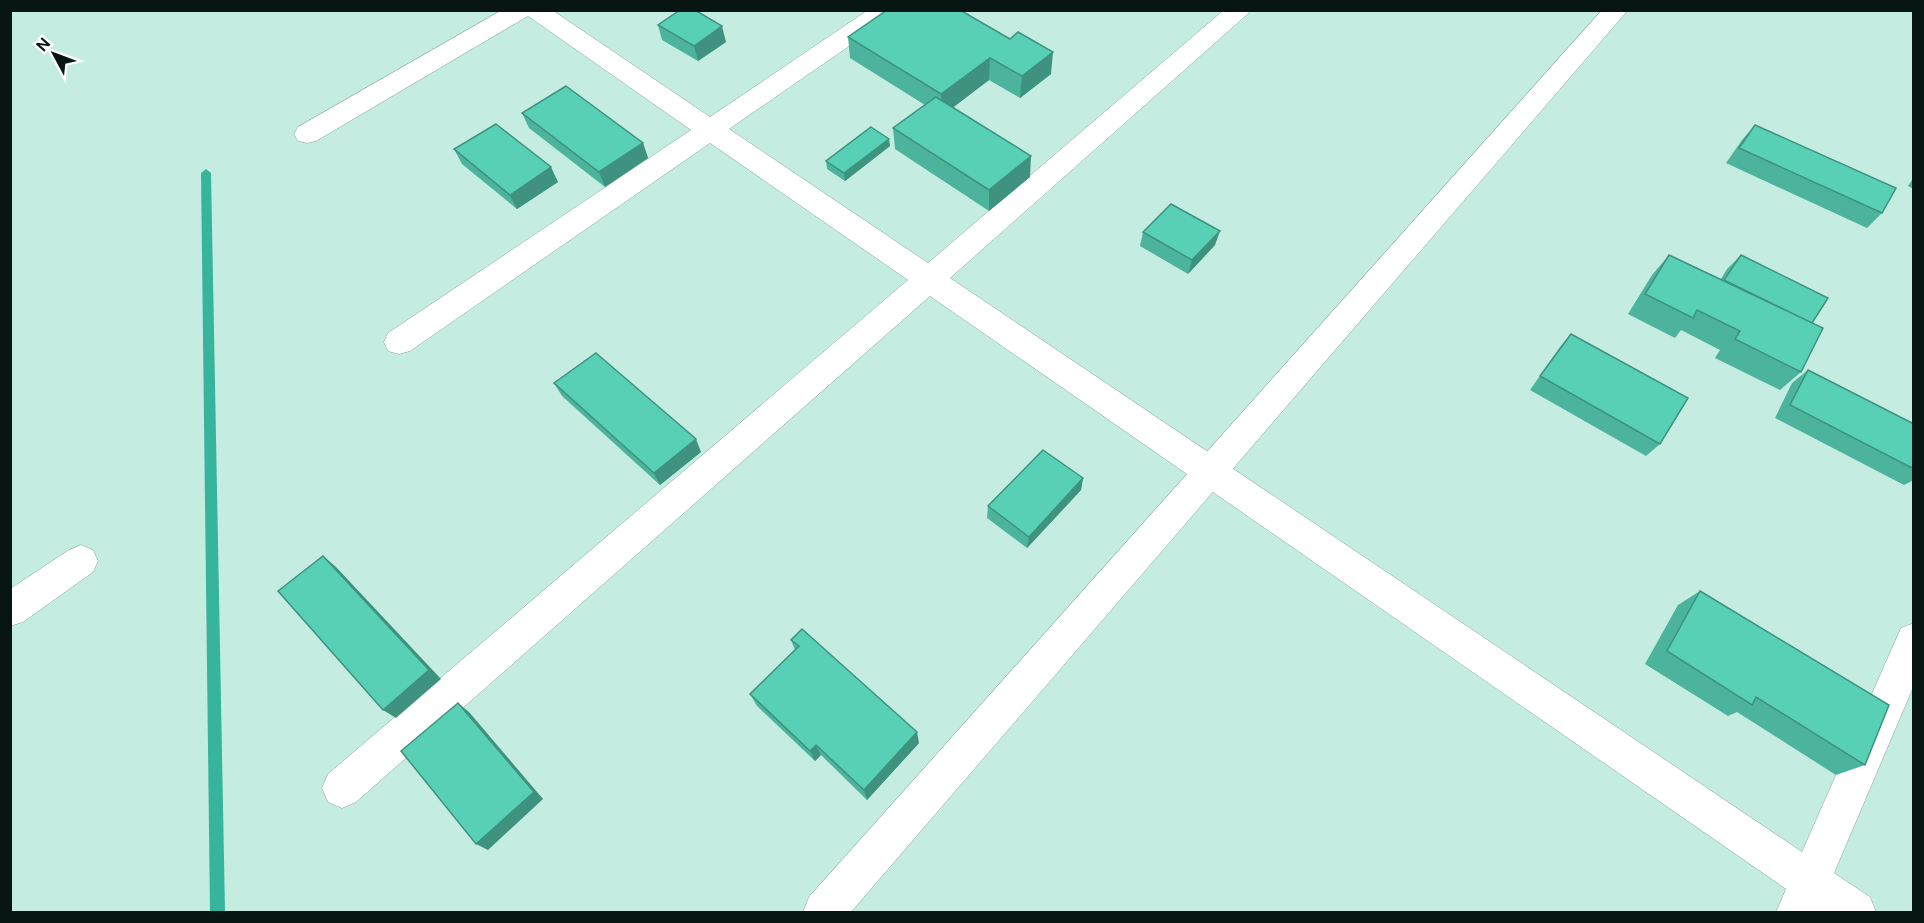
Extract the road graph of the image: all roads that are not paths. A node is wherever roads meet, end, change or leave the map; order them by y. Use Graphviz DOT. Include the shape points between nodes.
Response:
graph roads {
  1 [pos="521,10"];
  2 [pos="536,10"];
  3 [pos="885,10"];
  4 [pos="1239,10"];
  5 [pos="1616,10"];
  6 [pos="710,130"];
  7 [pos="307,134"];
  8 [pos="929,280"];
  9 [pos="399,342"];
  10 [pos="1212,473"];
  11 [pos="81,561"];
  12 [pos="10,610"];
  13 [pos="1914,640"];
  14 [pos="342,788"];
  15 [pos="1803,897"];
  16 [pos="824,912"];
  17 [pos="1855,912"];
  1 -- 7 [label="street"];
  2 -- 6 [label="street"];
  3 -- 6 [label="street"];
  4 -- 8 [label="street"];
  5 -- 10 [label="street"];
  6 -- 8 [label="street"];
  6 -- 9 [label="street"];
  8 -- 10 [label="street"];
  8 -- 14 [label="street"];
  10 -- 15 [label="street"];
  10 -- 16 [label="street"];
  11 -- 12 [label="street"];
  13 -- 15 [label="street"];
  15 -- 17 [label="street"];
}
